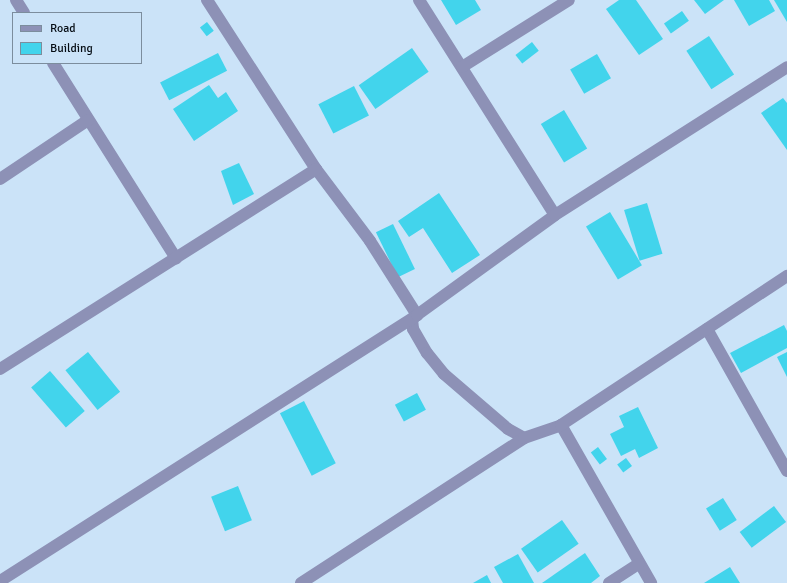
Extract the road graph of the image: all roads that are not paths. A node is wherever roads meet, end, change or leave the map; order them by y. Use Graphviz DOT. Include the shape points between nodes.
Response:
graph roads {
  1 [pos="16,0"];
  2 [pos="207,0"];
  3 [pos="419,0"];
  4 [pos="569,0"];
  5 [pos="23,12"];
  6 [pos="55,64"];
  7 [pos="462,67"];
  8 [pos="787,67"];
  9 [pos="88,120"];
  10 [pos="316,169"];
  11 [pos="0,179"];
  12 [pos="555,215"];
  13 [pos="176,258"];
  14 [pos="787,276"];
  15 [pos="417,316"];
  16 [pos="706,329"];
  17 [pos="0,368"];
  18 [pos="560,425"];
  19 [pos="524,438"];
  20 [pos="787,471"];
  21 [pos="638,564"];
  22 [pos="0,581"];
  23 [pos="302,583"];
  24 [pos="608,583"];
  25 [pos="651,583"];
  1 -- 5 [label="street"];
  2 -- 10 [label="street"];
  3 -- 7 [label="street"];
  4 -- 7 [label="street"];
  6 -- 9 [label="street"];
  7 -- 12 [label="street"];
  8 -- 12 [label="street"];
  9 -- 11 [label="street"];
  9 -- 13 [label="street"];
  10 -- 13 [label="street"];
  10 -- 15 [label="street" via="370,241"];
  12 -- 15 [label="street"];
  13 -- 17 [label="street"];
  14 -- 16 [label="street"];
  15 -- 19 [label="street" via="412,319 413,329 427,353 444,374 508,429"];
  15 -- 22 [label="street"];
  16 -- 18 [label="street"];
  16 -- 20 [label="street"];
  18 -- 19 [label="street"];
  18 -- 21 [label="street"];
  19 -- 23 [label="street"];
  21 -- 24 [label="street"];
  21 -- 25 [label="street"];
}
